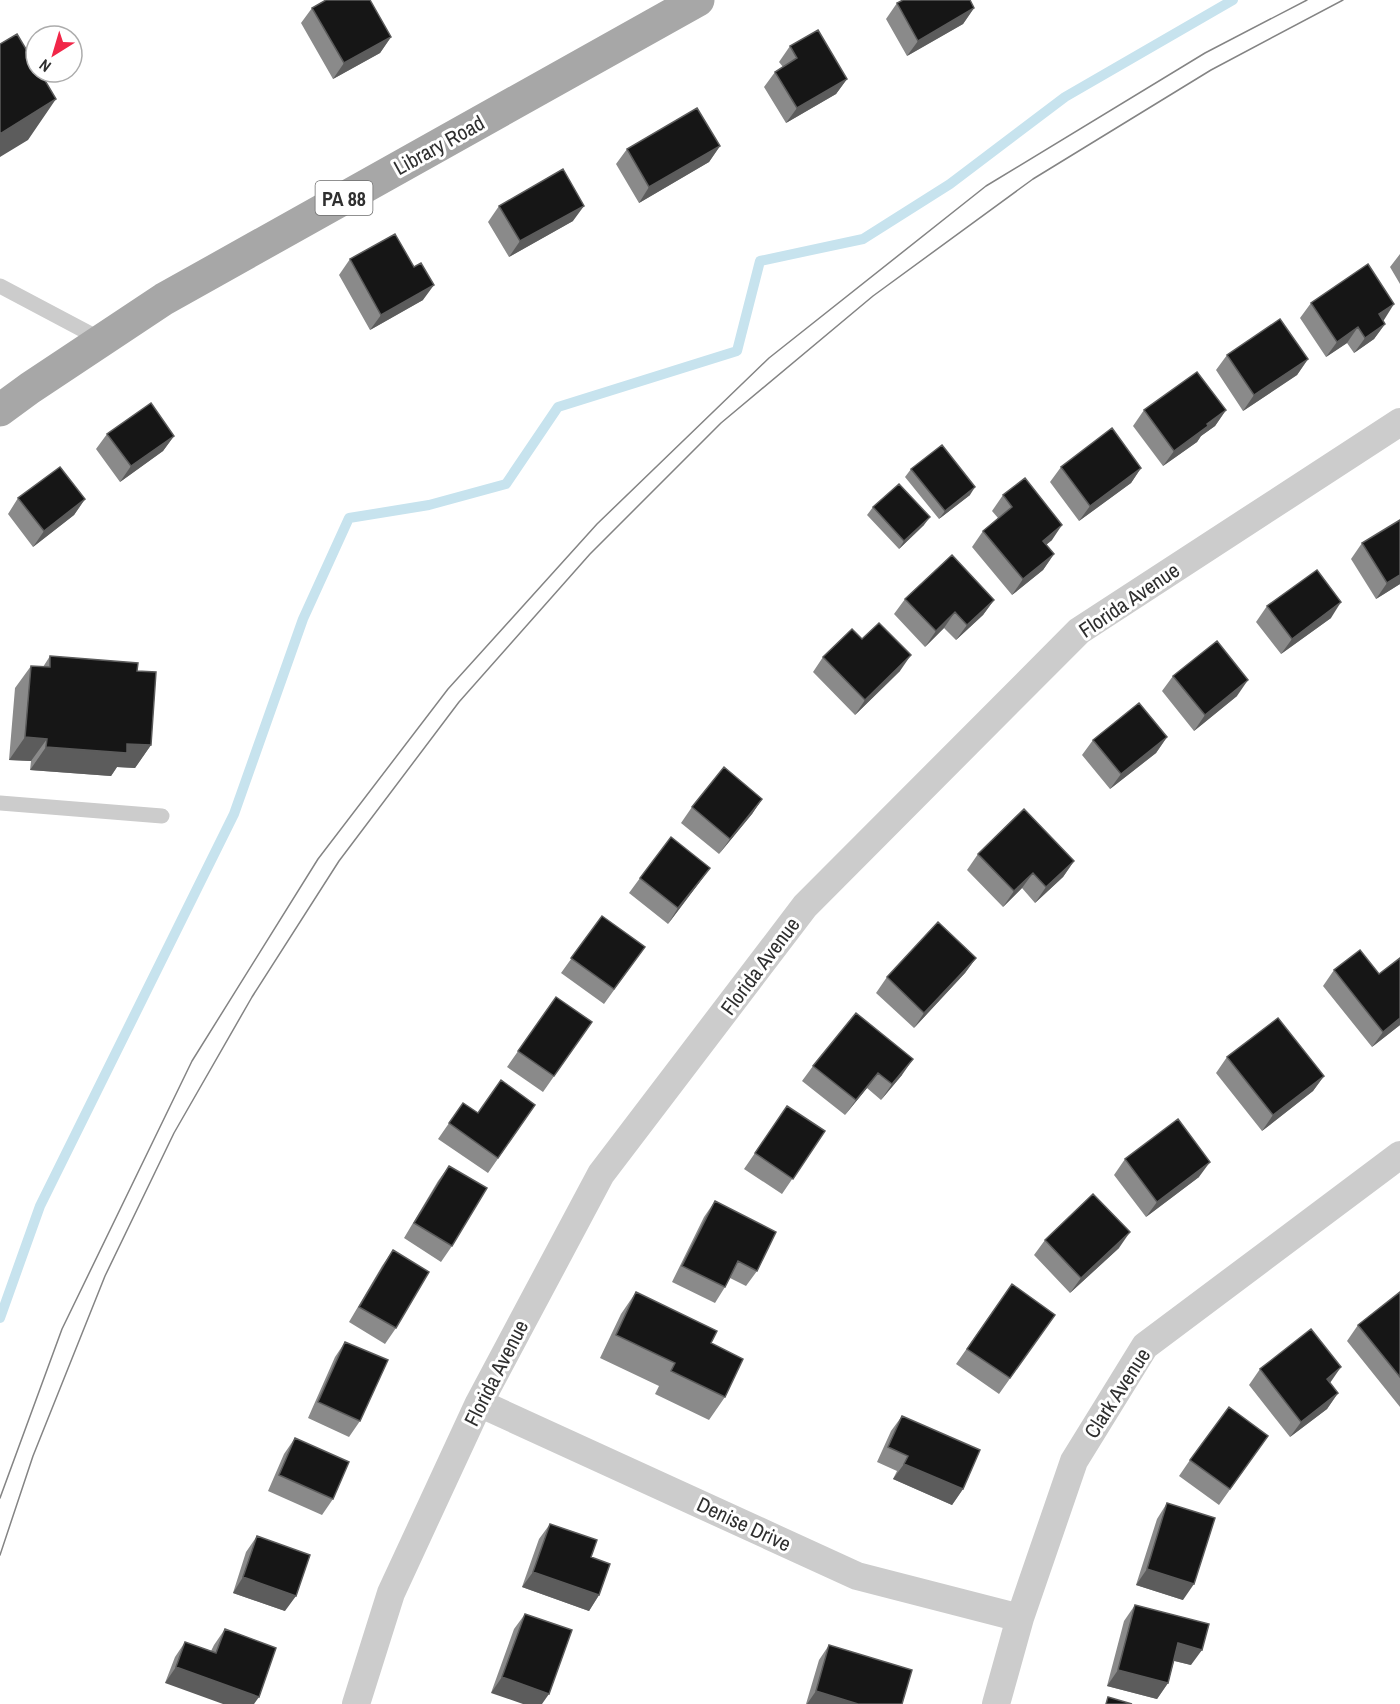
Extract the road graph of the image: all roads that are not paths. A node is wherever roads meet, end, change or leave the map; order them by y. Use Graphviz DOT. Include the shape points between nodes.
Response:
graph roads {
  1 [pos="698,0"];
  2 [pos="0,286"];
  3 [pos="102,340"];
  4 [pos="0,410"];
  5 [pos="1400,422"];
  6 [pos="0,803"];
  7 [pos="162,816"];
  8 [pos="1400,1155"];
  9 [pos="478,1403"];
  10 [pos="1020,1618"];
  11 [pos="356,1704"];
  12 [pos="996,1704"];
  1 -- 3 [label="main road, Library Road / PA 88" via="164,299"];
  2 -- 3 [label="lane"];
  3 -- 4 [label="main road, Library Road / PA 88"];
  5 -- 9 [label="street, Florida Avenue" via="1079,632 805,906 601,1174"];
  6 -- 7 [label="lane"];
  8 -- 10 [label="street, Clark Avenue" via="1145,1346 1074,1461"];
  9 -- 10 [label="street, Denise Drive" via="858,1576"];
  9 -- 11 [label="street, Florida Avenue" via="391,1593"];
  10 -- 12 [label="street, Clark Avenue"];
}
